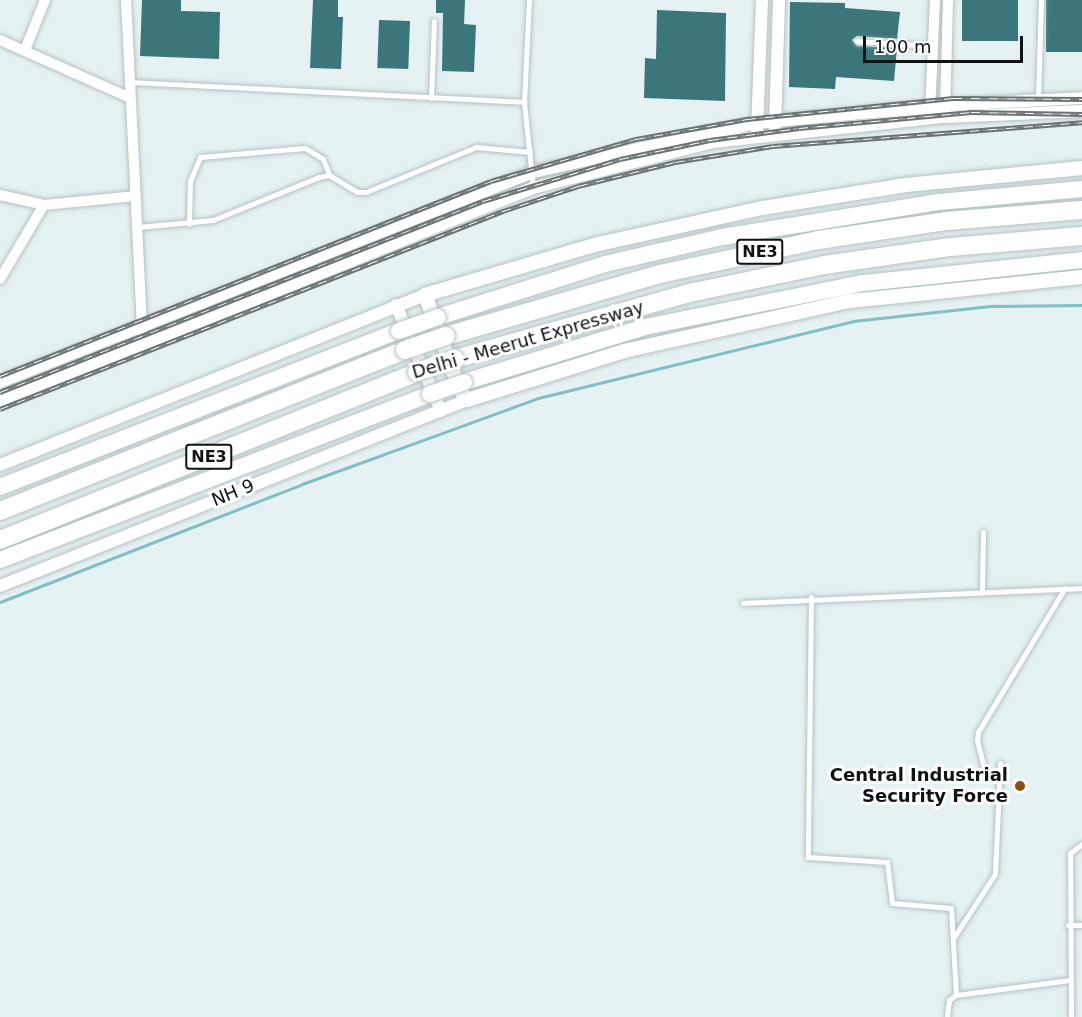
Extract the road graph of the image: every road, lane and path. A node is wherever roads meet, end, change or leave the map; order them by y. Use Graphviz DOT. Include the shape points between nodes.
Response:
graph roads {
  1 [pos="45,0"];
  2 [pos="126,0"];
  3 [pos="530,0"];
  4 [pos="762,0"];
  5 [pos="779,0"];
  6 [pos="935,0"];
  7 [pos="948,0"];
  8 [pos="1041,0"];
  9 [pos="434,21"];
  10 [pos="0,40"];
  11 [pos="857,41"];
  12 [pos="933,46"];
  13 [pos="25,50"];
  14 [pos="759,69"];
  15 [pos="776,69"];
  16 [pos="130,82"];
  17 [pos="130,98"];
  18 [pos="431,98"];
  19 [pos="1082,98"];
  20 [pos="1038,100"];
  21 [pos="524,102"];
  22 [pos="945,111"];
  23 [pos="1082,111"];
  24 [pos="930,113"];
  25 [pos="756,123"];
  26 [pos="775,128"];
  27 [pos="757,137"];
  28 [pos="530,152"];
  29 [pos="1082,168"];
  30 [pos="533,172"];
  31 [pos="329,175"];
  32 [pos="533,188"];
  33 [pos="1082,189"];
  34 [pos="0,195"];
  35 [pos="135,196"];
  36 [pos="44,205"];
  37 [pos="1082,210"];
  38 [pos="189,224"];
  39 [pos="136,227"];
  40 [pos="1082,237"];
  41 [pos="1082,260"];
  42 [pos="1082,277"];
  43 [pos="0,279"];
  44 [pos="425,294"];
  45 [pos="396,305"];
  46 [pos="141,325"];
  47 [pos="143,344"];
  48 [pos="0,382"];
  49 [pos="467,400"];
  50 [pos="0,402"];
  51 [pos="441,411"];
  52 [pos="0,465"];
  53 [pos="0,487"];
  54 [pos="0,511"];
  55 [pos="983,532"];
  56 [pos="0,540"];
  57 [pos="0,560"];
  58 [pos="0,586"];
  59 [pos="1065,588"];
  60 [pos="1082,588"];
  61 [pos="982,591"];
  62 [pos="811,597"];
  63 [pos="743,603"];
  64 [pos="1000,763"];
  65 [pos="985,772"];
  66 [pos="1082,844"];
  67 [pos="1068,925"];
  68 [pos="1082,925"];
  69 [pos="954,937"];
  70 [pos="1070,980"];
  71 [pos="956,995"];
  72 [pos="947,1017"];
  73 [pos="1071,1017"];
  1 -- 13 [label="street"];
  2 -- 16 [label="street"];
  3 -- 21 [label="lane"];
  4 -- 14 [label="street"];
  5 -- 15 [label="street"];
  6 -- 12 [label="street"];
  7 -- 22 [label="street"];
  8 -- 20 [label="lane"];
  9 -- 18 [label="lane"];
  10 -- 13 [label="street"];
  11 -- 12 [label="lane"];
  12 -- 24 [label="street"];
  13 -- 17 [label="street"];
  14 -- 15 [label="street"];
  14 -- 25 [label="street"];
  15 -- 26 [label="street"];
  16 -- 17 [label="street"];
  16 -- 18 [label="lane"];
  17 -- 35 [label="street"];
  18 -- 21 [label="lane"];
  19 -- 20 [label="street"];
  20 -- 22 [label="street"];
  21 -- 28 [label="lane"];
  22 -- 23 [label="street"];
  22 -- 24 [label="street"];
  24 -- 26 [label="street"];
  25 -- 26 [label="street"];
  25 -- 27 [label="street"];
  25 -- 30 [label="street"];
  26 -- 27 [label="street"];
  27 -- 32 [label="street" via="713,142"];
  28 -- 30 [label="lane"];
  28 -- 31 [label="lane" via="477,147 366,192 357,192"];
  29 -- 44 [label="main road" via="906,185 762,208 598,244"];
  30 -- 32 [label="lane"];
  30 -- 46 [label="street"];
  31 -- 38 [label="lane" via="234,214"];
  31 -- 38 [label="lane" via="323,159 305,148 200,157 190,181"];
  32 -- 47 [label="street"];
  33 -- 53 [label="highway, bridge" via="939,202 722,237 605,264 438,316"];
  34 -- 36 [label="street"];
  35 -- 36 [label="street"];
  35 -- 39 [label="street"];
  36 -- 43 [label="street"];
  37 -- 54 [label="highway, Delhi - Meerut Expressway / NE3, bridge" via="946,221 818,240 660,274 405,350"];
  38 -- 39 [label="lane"];
  39 -- 46 [label="street"];
  40 -- 56 [label="highway, Delhi - Meerut Expressway / NE3, bridge" via="951,247 813,268 693,292 417,372"];
  41 -- 57 [label="highway, bridge" via="864,283 645,327 430,394"];
  42 -- 49 [label="main road" via="850,301 624,351"];
  44 -- 45 [label="street"];
  44 -- 49 [label="main road"];
  45 -- 51 [label="street"];
  45 -- 52 [label="street"];
  46 -- 47 [label="street"];
  46 -- 48 [label="street"];
  47 -- 50 [label="street"];
  49 -- 51 [label="street, NH 9"];
  51 -- 58 [label="street, NH 9"];
  55 -- 61 [label="lane"];
  59 -- 60 [label="lane"];
  59 -- 61 [label="lane"];
  59 -- 65 [label="lane" via="978,732"];
  61 -- 62 [label="lane"];
  62 -- 63 [label="lane"];
  62 -- 69 [label="lane" via="808,856 887,862 892,903 951,908"];
  64 -- 69 [label="lane" via="995,874"];
  66 -- 67 [label="lane" via="1070,853"];
  67 -- 68 [label="lane"];
  67 -- 70 [label="lane"];
  69 -- 71 [label="lane"];
  70 -- 71 [label="lane"];
  70 -- 73 [label="lane"];
  71 -- 72 [label="lane" via="949,1000"];
}
